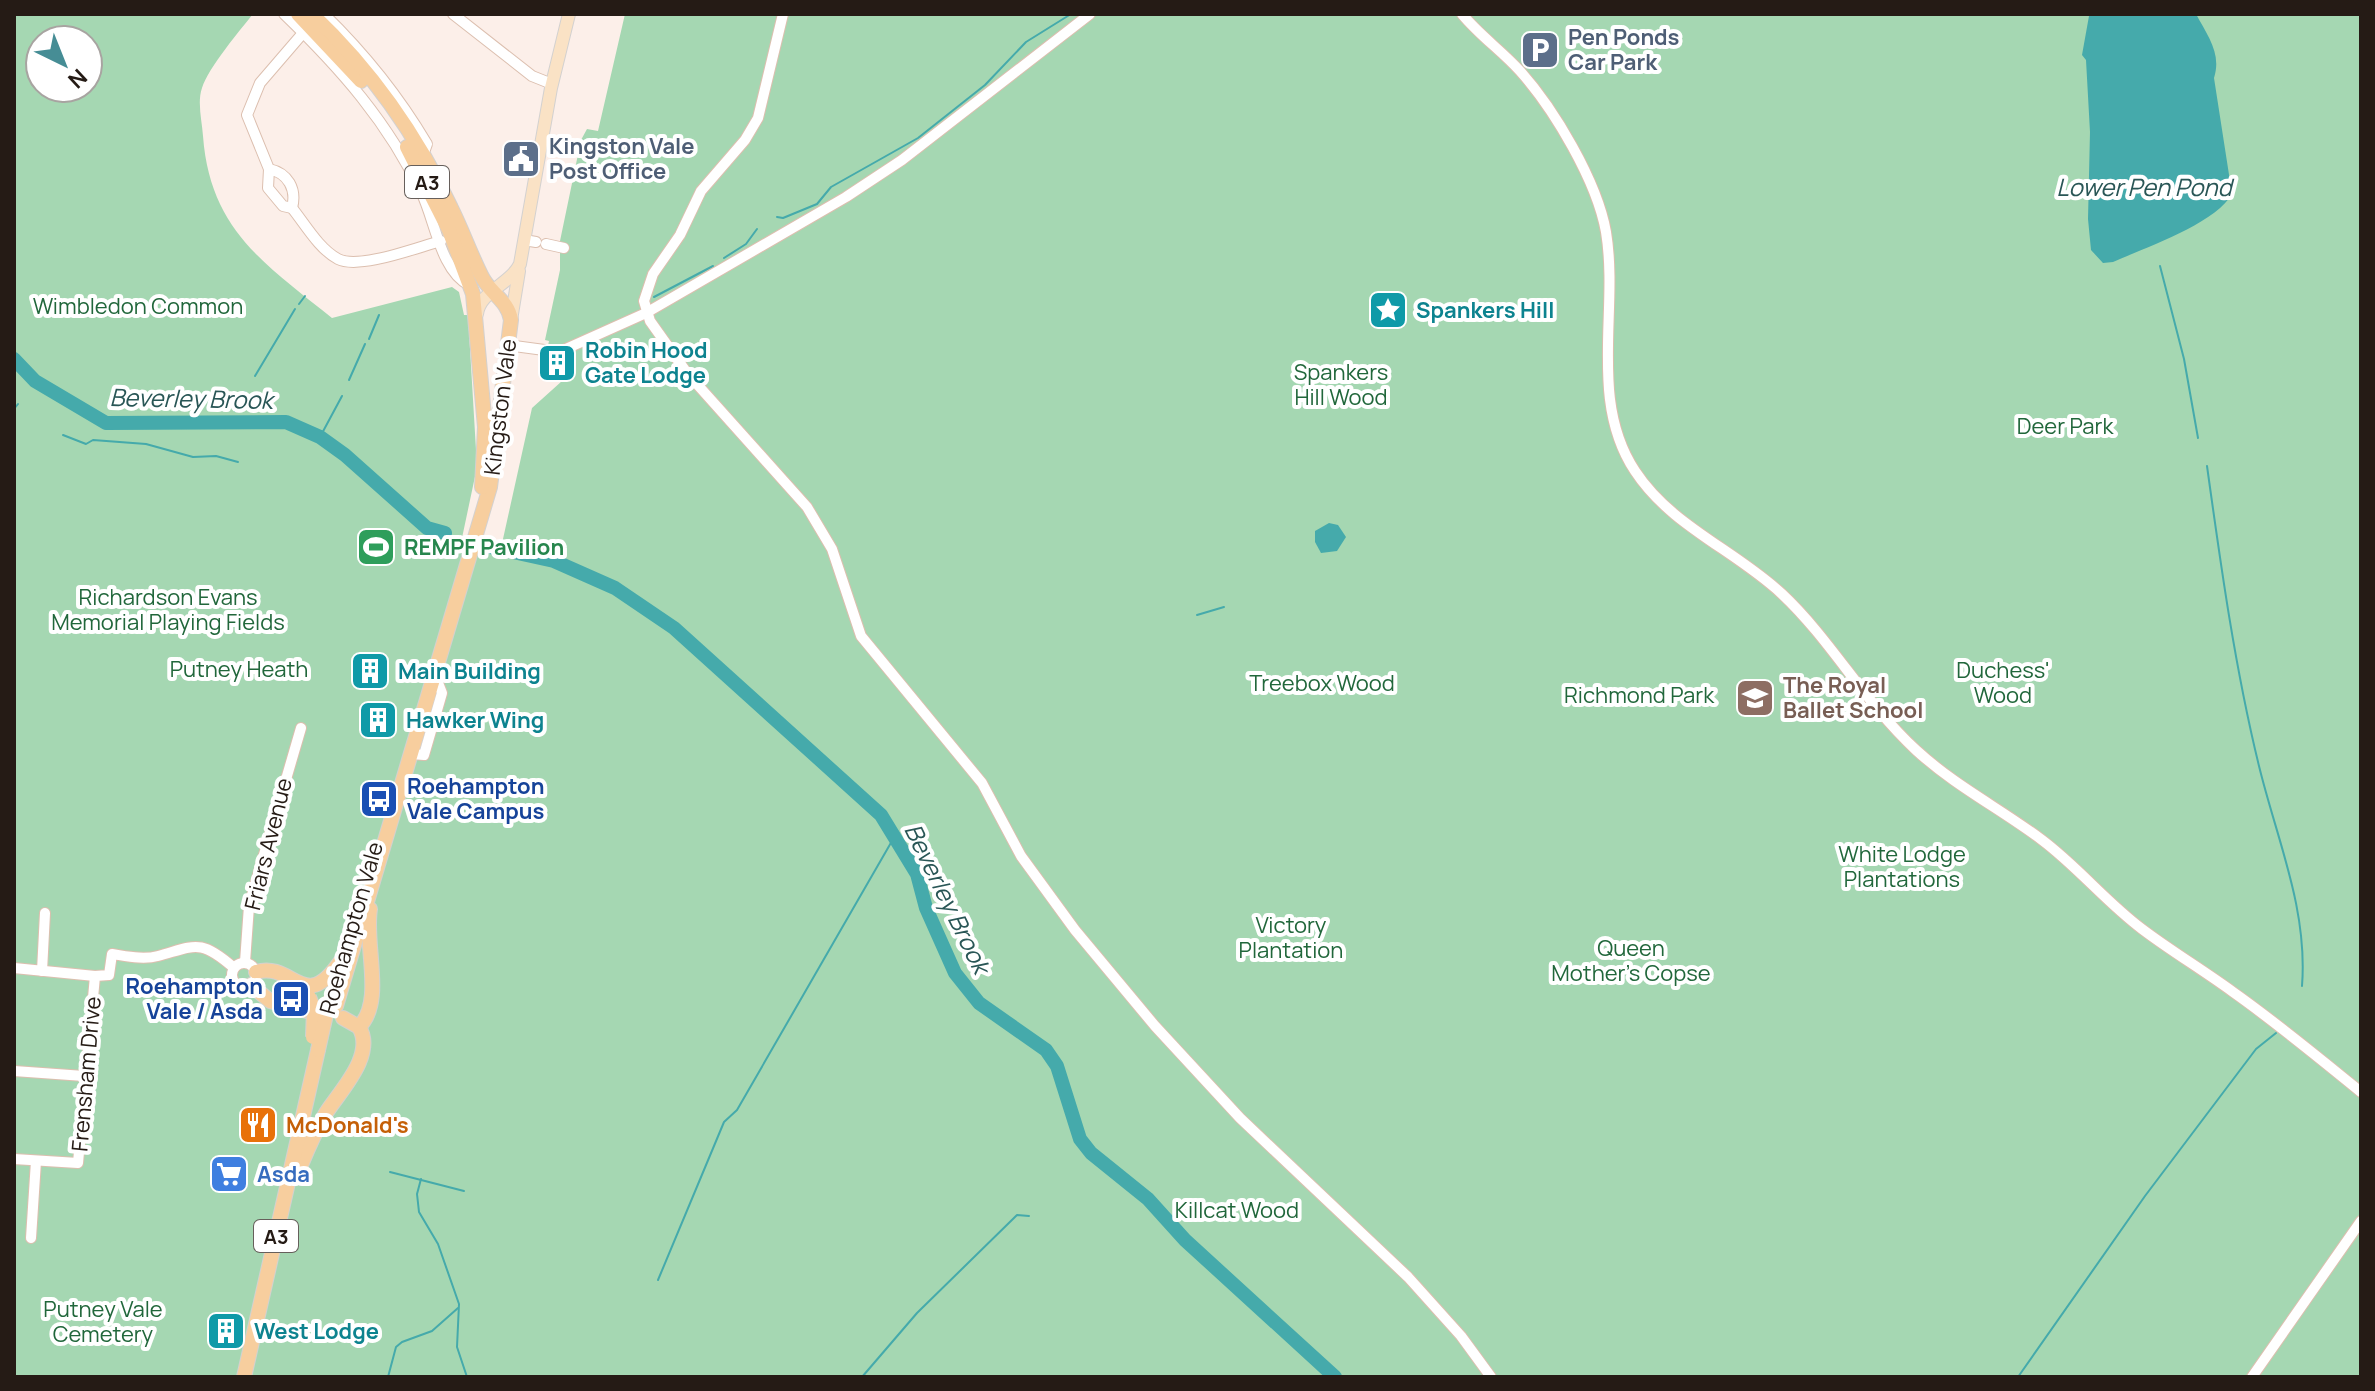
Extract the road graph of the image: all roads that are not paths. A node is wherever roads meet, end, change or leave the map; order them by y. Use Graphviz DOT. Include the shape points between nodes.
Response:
graph roads {
  1 [pos="284,14"];
  2 [pos="298,14"];
  3 [pos="312,14"];
  4 [pos="324,14"];
  5 [pos="453,14"];
  6 [pos="569,14"];
  7 [pos="783,14"];
  8 [pos="1090,14"];
  9 [pos="1465,18"];
  10 [pos="303,33"];
  11 [pos="552,84"];
  12 [pos="425,150"];
  13 [pos="269,169"];
  14 [pos="292,208"];
  15 [pos="441,241"];
  16 [pos="535,242"];
  17 [pos="564,248"];
  18 [pos="520,264"];
  19 [pos="471,285"];
  20 [pos="493,292"];
  21 [pos="646,313"];
  22 [pos="477,314"];
  23 [pos="511,320"];
  24 [pos="507,345"];
  25 [pos="486,487"];
  26 [pos="301,728"];
  27 [pos="383,842"];
  28 [pos="45,913"];
  29 [pos="340,962"];
  30 [pos="14,968"];
  31 [pos="234,968"];
  32 [pos="42,971"];
  33 [pos="251,973"];
  34 [pos="95,976"];
  35 [pos="298,983"];
  36 [pos="308,1004"];
  37 [pos="336,1009"];
  38 [pos="359,1027"];
  39 [pos="319,1046"];
  40 [pos="14,1071"];
  41 [pos="84,1076"];
  42 [pos="2361,1092"];
  43 [pos="14,1159"];
  44 [pos="36,1161"];
  45 [pos="301,1165"];
  46 [pos="2361,1221"];
  47 [pos="31,1238"];
  48 [pos="244,1377"];
  49 [pos="252,1377"];
  50 [pos="1491,1377"];
  51 [pos="2252,1377"];
  1 -- 10 [label="street"];
  2 -- 19 [label="highway, A3" via="341,57 403,140"];
  3 -- 12 [label="highway, A3" via="374,82"];
  4 -- 12 [label="street" via="378,72"];
  5 -- 11 [label="street" via="532,76"];
  6 -- 11 [label="main road"];
  7 -- 21 [label="street" via="758,118 701,191 653,274 645,291"];
  8 -- 21 [label="street" via="902,160"];
  9 -- 42 [label="street" via="1522,73 1557,118 1603,220 1613,414 1622,448 1645,486 1662,505 1786,597 1875,710 1945,775 2038,837 2142,929"];
  10 -- 13 [label="street" via="249,104 249,126"];
  10 -- 15 [label="street" via="361,94 389,133"];
  11 -- 16 [label="main road"];
  12 -- 20 [label="highway, A3"];
  13 -- 14 [label="street" via="286,177 293,188"];
  13 -- 14 [label="street" via="266,179 275,199"];
  14 -- 15 [label="street" via="342,261 370,260"];
  15 -- 19 [label="street" via="454,275"];
  16 -- 17 [label="street"];
  16 -- 18 [label="main road"];
  18 -- 20 [label="main road"];
  18 -- 23 [label="main road"];
  19 -- 22 [label="highway, A3"];
  20 -- 22 [label="main road" via="480,303"];
  20 -- 23 [label="highway, Kingston Vale / A3"];
  21 -- 24 [label="street" via="553,351"];
  21 -- 50 [label="street" via="687,373 807,507 832,549 861,636 982,783 1021,856 1075,930 1240,1118 1408,1277"];
  22 -- 25 [label="highway, Kingston Vale / A3"];
  23 -- 24 [label="highway, Kingston Vale / A3"];
  24 -- 25 [label="highway, Kingston Vale / A3"];
  25 -- 27 [label="highway, Roehampton Vale / A3"];
  25 -- 29 [label="highway, Roehampton Vale / A3"];
  26 -- 33 [label="street, Friars Avenue" via="249,906"];
  27 -- 37 [label="highway, Roehampton Vale / A3"];
  27 -- 38 [label="highway, A3" via="367,928 373,1007"];
  28 -- 32 [label="street"];
  29 -- 35 [label="highway" via="323,984"];
  29 -- 37 [label="highway, Roehampton Vale / A3"];
  30 -- 32 [label="street"];
  31 -- 33 [label="street"];
  31 -- 33 [label="street" via="237,985"];
  31 -- 34 [label="street, Frensham Drive" via="213,952 187,945 159,956 112,954 109,975"];
  32 -- 34 [label="street"];
  33 -- 35 [label="highway" via="272,971"];
  33 -- 36 [label="highway" via="270,1001"];
  34 -- 41 [label="street, Frensham Drive"];
  35 -- 36 [label="highway"];
  36 -- 39 [label="highway, A3, bridge" via="314,1010"];
  37 -- 38 [label="highway"];
  37 -- 39 [label="highway, Roehampton Vale / A3"];
  38 -- 45 [label="highway, A3" via="363,1042 352,1077 328,1110"];
  39 -- 45 [label="highway, Roehampton Vale / A3"];
  39 -- 48 [label="highway, A3"];
  40 -- 41 [label="street"];
  41 -- 44 [label="street, Frensham Drive" via="78,1163"];
  43 -- 44 [label="street, Frensham Drive"];
  44 -- 47 [label="street, Frensham Drive"];
  45 -- 49 [label="highway, Roehampton Vale / A3"];
  46 -- 51 [label="street"];
}
